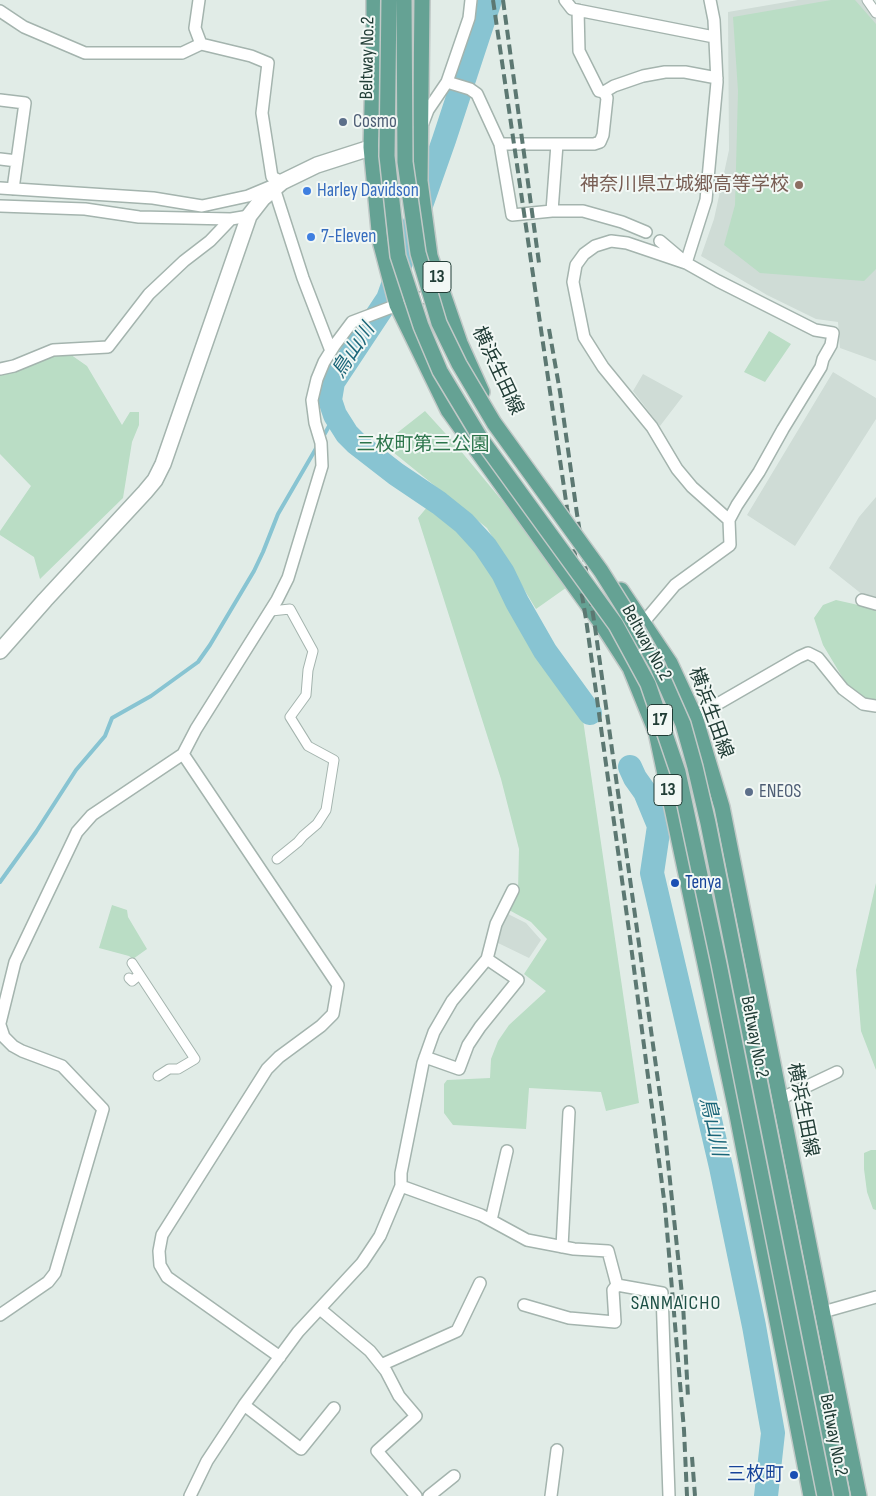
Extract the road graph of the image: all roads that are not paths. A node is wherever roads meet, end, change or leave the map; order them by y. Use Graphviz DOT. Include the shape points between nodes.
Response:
graph roads {
  1 [pos="199,0"];
  2 [pos="374,0"];
  3 [pos="389,0"];
  4 [pos="404,0"];
  5 [pos="422,0"];
  6 [pos="471,0"];
  7 [pos="565,0"];
  8 [pos="710,0"];
  9 [pos="867,0"];
  10 [pos="578,10"];
  11 [pos="0,11"];
  12 [pos="876,13"];
  13 [pos="714,37"];
  14 [pos="201,44"];
  15 [pos="717,78"];
  16 [pos="448,82"];
  17 [pos="604,92"];
  18 [pos="0,100"];
  19 [pos="420,132"];
  20 [pos="500,144"];
  21 [pos="557,144"];
  22 [pos="371,147"];
  23 [pos="0,159"];
  24 [pos="17,161"];
  25 [pos="278,185"];
  26 [pos="0,188"];
  27 [pos="13,189"];
  28 [pos="0,206"];
  29 [pos="552,211"];
  30 [pos="249,216"];
  31 [pos="231,219"];
  32 [pos="646,232"];
  33 [pos="660,241"];
  34 [pos="686,263"];
  35 [pos="442,292"];
  36 [pos="397,305"];
  37 [pos="331,351"];
  38 [pos="0,369"];
  39 [pos="729,520"];
  40 [pos="862,600"];
  41 [pos="876,604"];
  42 [pos="270,611"];
  43 [pos="643,623"];
  44 [pos="0,651"];
  45 [pos="876,706"];
  46 [pos="695,716"];
  47 [pos="183,754"];
  48 [pos="277,858"];
  49 [pos="513,890"];
  50 [pos="487,959"];
  51 [pos="132,964"];
  52 [pos="139,975"];
  53 [pos="129,978"];
  54 [pos="0,1024"];
  55 [pos="425,1057"];
  56 [pos="838,1072"];
  57 [pos="158,1076"];
  58 [pos="780,1098"];
  59 [pos="569,1112"];
  60 [pos="507,1150"];
  61 [pos="401,1186"];
  62 [pos="491,1220"];
  63 [pos="562,1247"];
  64 [pos="480,1284"];
  65 [pos="617,1286"];
  66 [pos="876,1297"];
  67 [pos="524,1305"];
  68 [pos="320,1308"];
  69 [pos="823,1312"];
  70 [pos="0,1315"];
  71 [pos="280,1357"];
  72 [pos="381,1365"];
  73 [pos="244,1405"];
  74 [pos="334,1408"];
  75 [pos="557,1450"];
  76 [pos="454,1476"];
  77 [pos="190,1496"];
  78 [pos="416,1496"];
  79 [pos="429,1496"];
  80 [pos="552,1496"];
  81 [pos="669,1496"];
  82 [pos="811,1496"];
  83 [pos="825,1496"];
  84 [pos="842,1496"];
  85 [pos="859,1496"];
  1 -- 14 [label="street" via="196,28"];
  2 -- 22 [label="main road, 13"];
  3 -- 83 [label="main road, Beltway No.2 / 17, bridge" via="387,156 398,256 440,372 481,439 616,626 648,684 682,789"];
  4 -- 84 [label="main road, Beltway No.2 / 17, bridge" via="405,162 418,253 439,323 458,364 494,423 631,618 657,665 683,724 708,823"];
  5 -- 19 [label="main road, 横浜生田線 / 13"];
  6 -- 16 [label="street" via="469,18"];
  7 -- 10 [label="street" via="572,9"];
  8 -- 13 [label="street"];
  9 -- 12 [label="street"];
  10 -- 13 [label="street"];
  10 -- 17 [label="street" via="578,51 599,91"];
  11 -- 14 [label="street" via="24,28 84,53 182,53"];
  13 -- 15 [label="street"];
  14 -- 25 [label="street" via="268,63 262,113 272,177"];
  15 -- 17 [label="street" via="666,72 643,76"];
  15 -- 34 [label="street" via="706,200"];
  16 -- 19 [label="street" via="428,110"];
  16 -- 20 [label="street" via="477,94"];
  17 -- 21 [label="street" via="607,98 600,142"];
  18 -- 24 [label="street" via="25,103"];
  19 -- 22 [label="street"];
  19 -- 35 [label="main road, 横浜生田線 / 13" via="420,180 430,256"];
  20 -- 21 [label="street"];
  20 -- 29 [label="street" via="512,214"];
  21 -- 29 [label="street"];
  22 -- 25 [label="street" via="317,164"];
  22 -- 36 [label="main road, 13" via="380,241"];
  23 -- 24 [label="street"];
  24 -- 27 [label="street"];
  25 -- 27 [label="street" via="248,196 202,206 153,198"];
  25 -- 30 [label="street"];
  25 -- 37 [label="street" via="303,278"];
  26 -- 27 [label="street"];
  28 -- 31 [label="street" via="85,209 139,217"];
  29 -- 32 [label="street" via="583,211"];
  30 -- 31 [label="street"];
  30 -- 44 [label="street" via="166,456 154,480"];
  31 -- 38 [label="street" via="210,242 149,294 108,347 53,350"];
  33 -- 34 [label="street"];
  34 -- 39 [label="street" via="815,330 833,332 821,367"];
  34 -- 39 [label="street" via="627,243 611,241 584,254 576,265 573,282 584,338 603,367 652,427 677,469"];
  35 -- 36 [label="street"];
  35 -- 43 [label="main road, 横浜生田線 / 13" via="490,413 522,460 612,576"];
  36 -- 37 [label="street" via="352,322"];
  36 -- 82 [label="main road, 13" via="448,410 630,668 656,732 738,1115"];
  37 -- 42 [label="street" via="316,379 312,400 322,466 288,578"];
  39 -- 43 [label="street" via="730,545 675,585"];
  40 -- 41 [label="street"];
  42 -- 47 [label="street"];
  42 -- 48 [label="street" via="290,609 313,651 306,695 290,717 308,746 334,760 326,810 317,824"];
  43 -- 46 [label="main road, 横浜生田線 / 13" via="670,663"];
  45 -- 46 [label="street" via="863,704 843,689 818,658 808,653"];
  46 -- 58 [label="main road, 横浜生田線 / 13" via="722,807"];
  47 -- 54 [label="street" via="92,815 77,832 15,962"];
  47 -- 71 [label="street" via="338,985 333,1014 267,1069 162,1235 159,1251 160,1265 167,1277"];
  49 -- 50 [label="street" via="496,924"];
  50 -- 55 [label="street" via="452,1001 434,1032"];
  50 -- 55 [label="street" via="518,980 468,1045 459,1069"];
  51 -- 52 [label="street"];
  52 -- 53 [label="street" via="132,980"];
  52 -- 57 [label="street" via="195,1058 178,1070 169,1069"];
  54 -- 70 [label="street" via="4,1037 13,1046 62,1066 103,1109 55,1273 48,1282"];
  55 -- 61 [label="street"];
  56 -- 58 [label="street"];
  58 -- 69 [label="main road, 横浜生田線 / 13"];
  59 -- 63 [label="street"];
  60 -- 62 [label="street"];
  61 -- 62 [label="street"];
  61 -- 68 [label="street" via="380,1236 367,1256"];
  62 -- 63 [label="street" via="527,1240"];
  63 -- 65 [label="street" via="608,1251"];
  64 -- 72 [label="street" via="457,1331"];
  65 -- 67 [label="street" via="613,1290 615,1322 569,1318"];
  65 -- 81 [label="street" via="662,1293"];
  66 -- 69 [label="street"];
  68 -- 71 [label="street"];
  68 -- 72 [label="street" via="370,1351"];
  69 -- 85 [label="main road, 横浜生田線 / 13"];
  71 -- 73 [label="street"];
  72 -- 78 [label="street" via="399,1396 416,1416 377,1451"];
  73 -- 74 [label="street" via="301,1449"];
  73 -- 77 [label="street" via="207,1461"];
  75 -- 80 [label="street"];
  76 -- 79 [label="street"];
}
